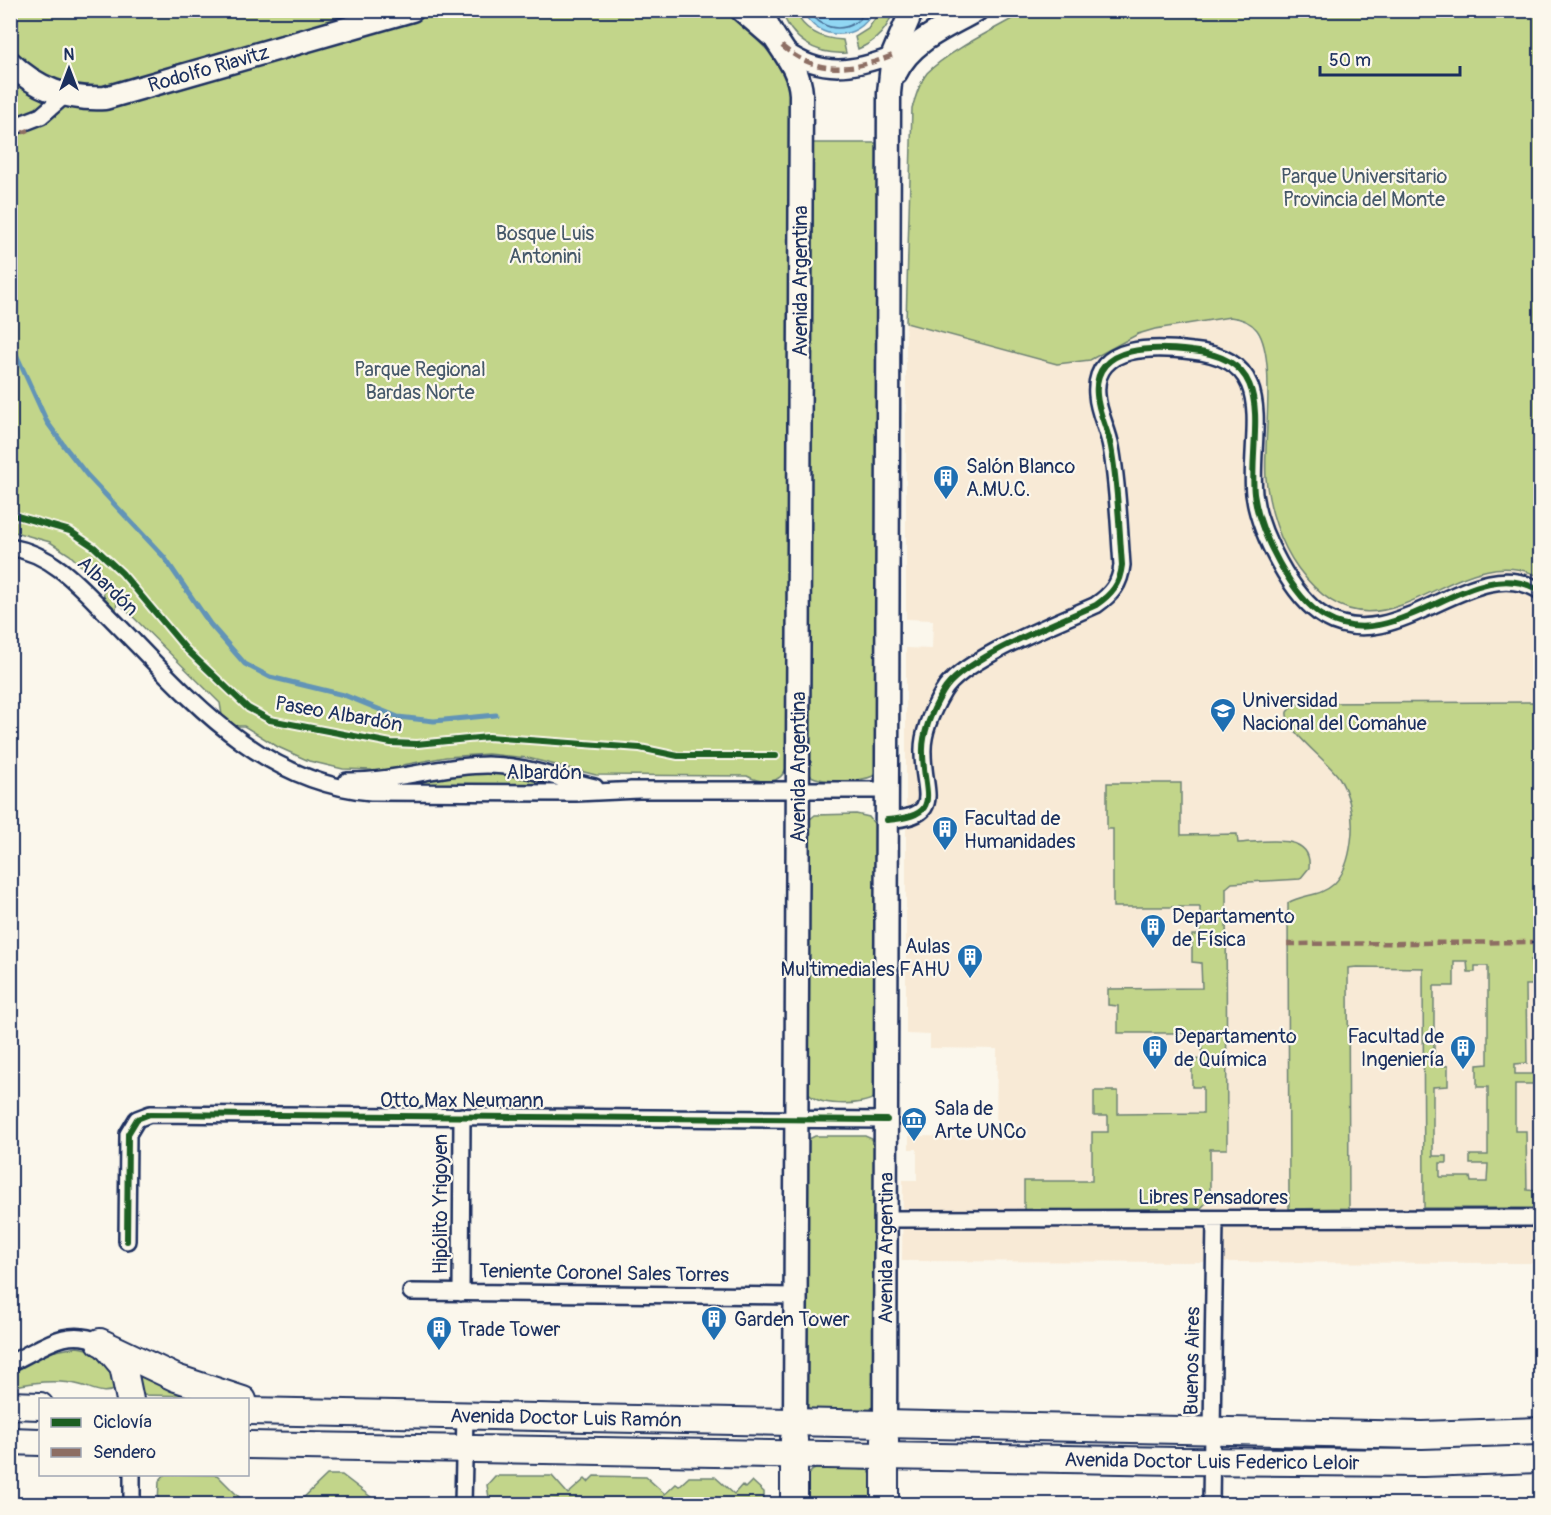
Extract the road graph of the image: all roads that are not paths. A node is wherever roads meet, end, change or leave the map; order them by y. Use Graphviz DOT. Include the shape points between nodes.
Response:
graph roads {
  1 [pos="412,10"];
  2 [pos="742,10"];
  3 [pos="762,10"];
  4 [pos="912,10"];
  5 [pos="976,10"];
  6 [pos="925,39"];
  7 [pos="778,42"];
  8 [pos="893,55"];
  9 [pos="10,63"];
  10 [pos="889,93"];
  11 [pos="64,96"];
  12 [pos="10,128"];
  13 [pos="10,547"];
  14 [pos="1540,591"];
  15 [pos="308,776"];
  16 [pos="639,790"];
  17 [pos="799,790"];
  18 [pos="887,790"];
  19 [pos="887,820"];
  20 [pos="462,1116"];
  21 [pos="796,1119"];
  22 [pos="887,1120"];
  23 [pos="1540,1218"];
  24 [pos="886,1219"];
  25 [pos="1215,1219"];
  26 [pos="127,1241"];
  27 [pos="411,1292"];
  28 [pos="461,1293"];
  29 [pos="795,1296"];
  30 [pos="100,1342"];
  31 [pos="10,1363"];
  32 [pos="130,1398"];
  33 [pos="237,1398"];
  34 [pos="249,1401"];
  35 [pos="10,1406"];
  36 [pos="39,1406"];
  37 [pos="249,1411"];
  38 [pos="305,1412"];
  39 [pos="465,1415"];
  40 [pos="795,1423"];
  41 [pos="885,1424"];
  42 [pos="1212,1430"];
  43 [pos="1540,1431"];
  44 [pos="10,1441"];
  45 [pos="39,1442"];
  46 [pos="249,1445"];
  47 [pos="464,1449"];
  48 [pos="794,1454"];
  49 [pos="885,1457"];
  50 [pos="1540,1459"];
  51 [pos="1212,1461"];
  52 [pos="132,1476"];
  53 [pos="132,1504"];
  54 [pos="463,1504"];
  55 [pos="794,1504"];
  56 [pos="885,1504"];
  57 [pos="1211,1504"];
  1 -- 11 [label="main road, Rodolfo Riavitz" via="120,96"];
  2 -- 7 [label="main road"];
  3 -- 7 [label="main road"];
  4 -- 8 [label="main road, Avenida Argentina"];
  5 -- 6 [label="main road"];
  6 -- 8 [label="main road"];
  6 -- 10 [label="main road" via="904,58"];
  7 -- 8 [label="street" via="807,63 832,69 858,67"];
  7 -- 17 [label="main road, Avenida Argentina" via="798,73 801,94"];
  8 -- 10 [label="main road, Avenida Argentina"];
  9 -- 11 [label="main road" via="29,79"];
  10 -- 18 [label="main road, Avenida Argentina"];
  11 -- 12 [label="street" via="41,116"];
  13 -- 15 [label="street, Albardón" via="37,554 67,574 208,716 237,740"];
  14 -- 19 [label="street" via="1524,583 1497,581 1384,624 1357,626 1326,618 1294,586 1262,525 1254,493 1255,403 1244,373 1226,359 1203,352 1135,349 1108,363 1096,386 1111,448 1122,565 1118,583 1096,605 954,676 941,695 925,738 924,806 918,816"];
  15 -- 16 [label="street, Albardón" via="341,788 371,792"];
  15 -- 16 [label="street, Albardón" via="373,781 467,766 502,765 592,787"];
  16 -- 17 [label="street, Albardón"];
  17 -- 18 [label="street, Albardón"];
  17 -- 21 [label="main road, Avenida Argentina"];
  18 -- 19 [label="main road, Avenida Argentina"];
  19 -- 22 [label="main road, Avenida Argentina"];
  20 -- 21 [label="street, Otto Max Neumann"];
  20 -- 26 [label="street, Otto Max Neumann" via="150,1114 136,1119 127,1145"];
  20 -- 28 [label="street, Hipólito Yrigoyen"];
  21 -- 22 [label="street, Otto Max Neumann"];
  21 -- 29 [label="main road, Avenida Argentina"];
  22 -- 24 [label="main road, Avenida Argentina"];
  23 -- 25 [label="street, Libres Pensadores"];
  24 -- 25 [label="street, Libres Pensadores"];
  24 -- 41 [label="main road, Avenida Argentina"];
  25 -- 42 [label="street, Buenos Aires"];
  27 -- 28 [label="street, Teniente Coronel Sales Torres"];
  28 -- 29 [label="street, Teniente Coronel Sales Torres"];
  29 -- 40 [label="main road, Avenida Argentina"];
  30 -- 31 [label="street" via="77,1336 57,1338"];
  30 -- 32 [label="main road" via="123,1366"];
  30 -- 33 [label="main road" via="176,1378"];
  34 -- 38 [label="main road"];
  35 -- 36 [label="main road"];
  37 -- 38 [label="main road, Avenida Doctor Luis Ramón"];
  38 -- 39 [label="main road, Avenida Doctor Luis Ramón"];
  39 -- 40 [label="main road, Avenida Doctor Luis Ramón"];
  39 -- 47 [label="street"];
  40 -- 41 [label="main road, Avenida Doctor Luis Ramón"];
  40 -- 48 [label="main road, Avenida Argentina"];
  41 -- 42 [label="main road, Avenida Doctor Luis Federico Leloir"];
  41 -- 49 [label="main road, Avenida Argentina"];
  42 -- 43 [label="main road, Avenida Doctor Luis Federico Leloir" via="1422,1435"];
  42 -- 51 [label="street, Buenos Aires"];
  44 -- 45 [label="main road"];
  46 -- 47 [label="main road, Avenida Doctor Luis Ramón"];
  47 -- 48 [label="main road, Avenida Doctor Luis Ramón"];
  47 -- 54 [label="street"];
  48 -- 49 [label="main road, Avenida Doctor Luis Ramón"];
  48 -- 55 [label="main road, Avenida Argentina"];
  49 -- 51 [label="main road, Avenida Doctor Luis Federico Leloir"];
  49 -- 56 [label="main road, Avenida Argentina"];
  50 -- 51 [label="main road, Avenida Doctor Luis Federico Leloir" via="1423,1463"];
  51 -- 57 [label="street, Buenos Aires"];
  52 -- 53 [label="street"];
}
